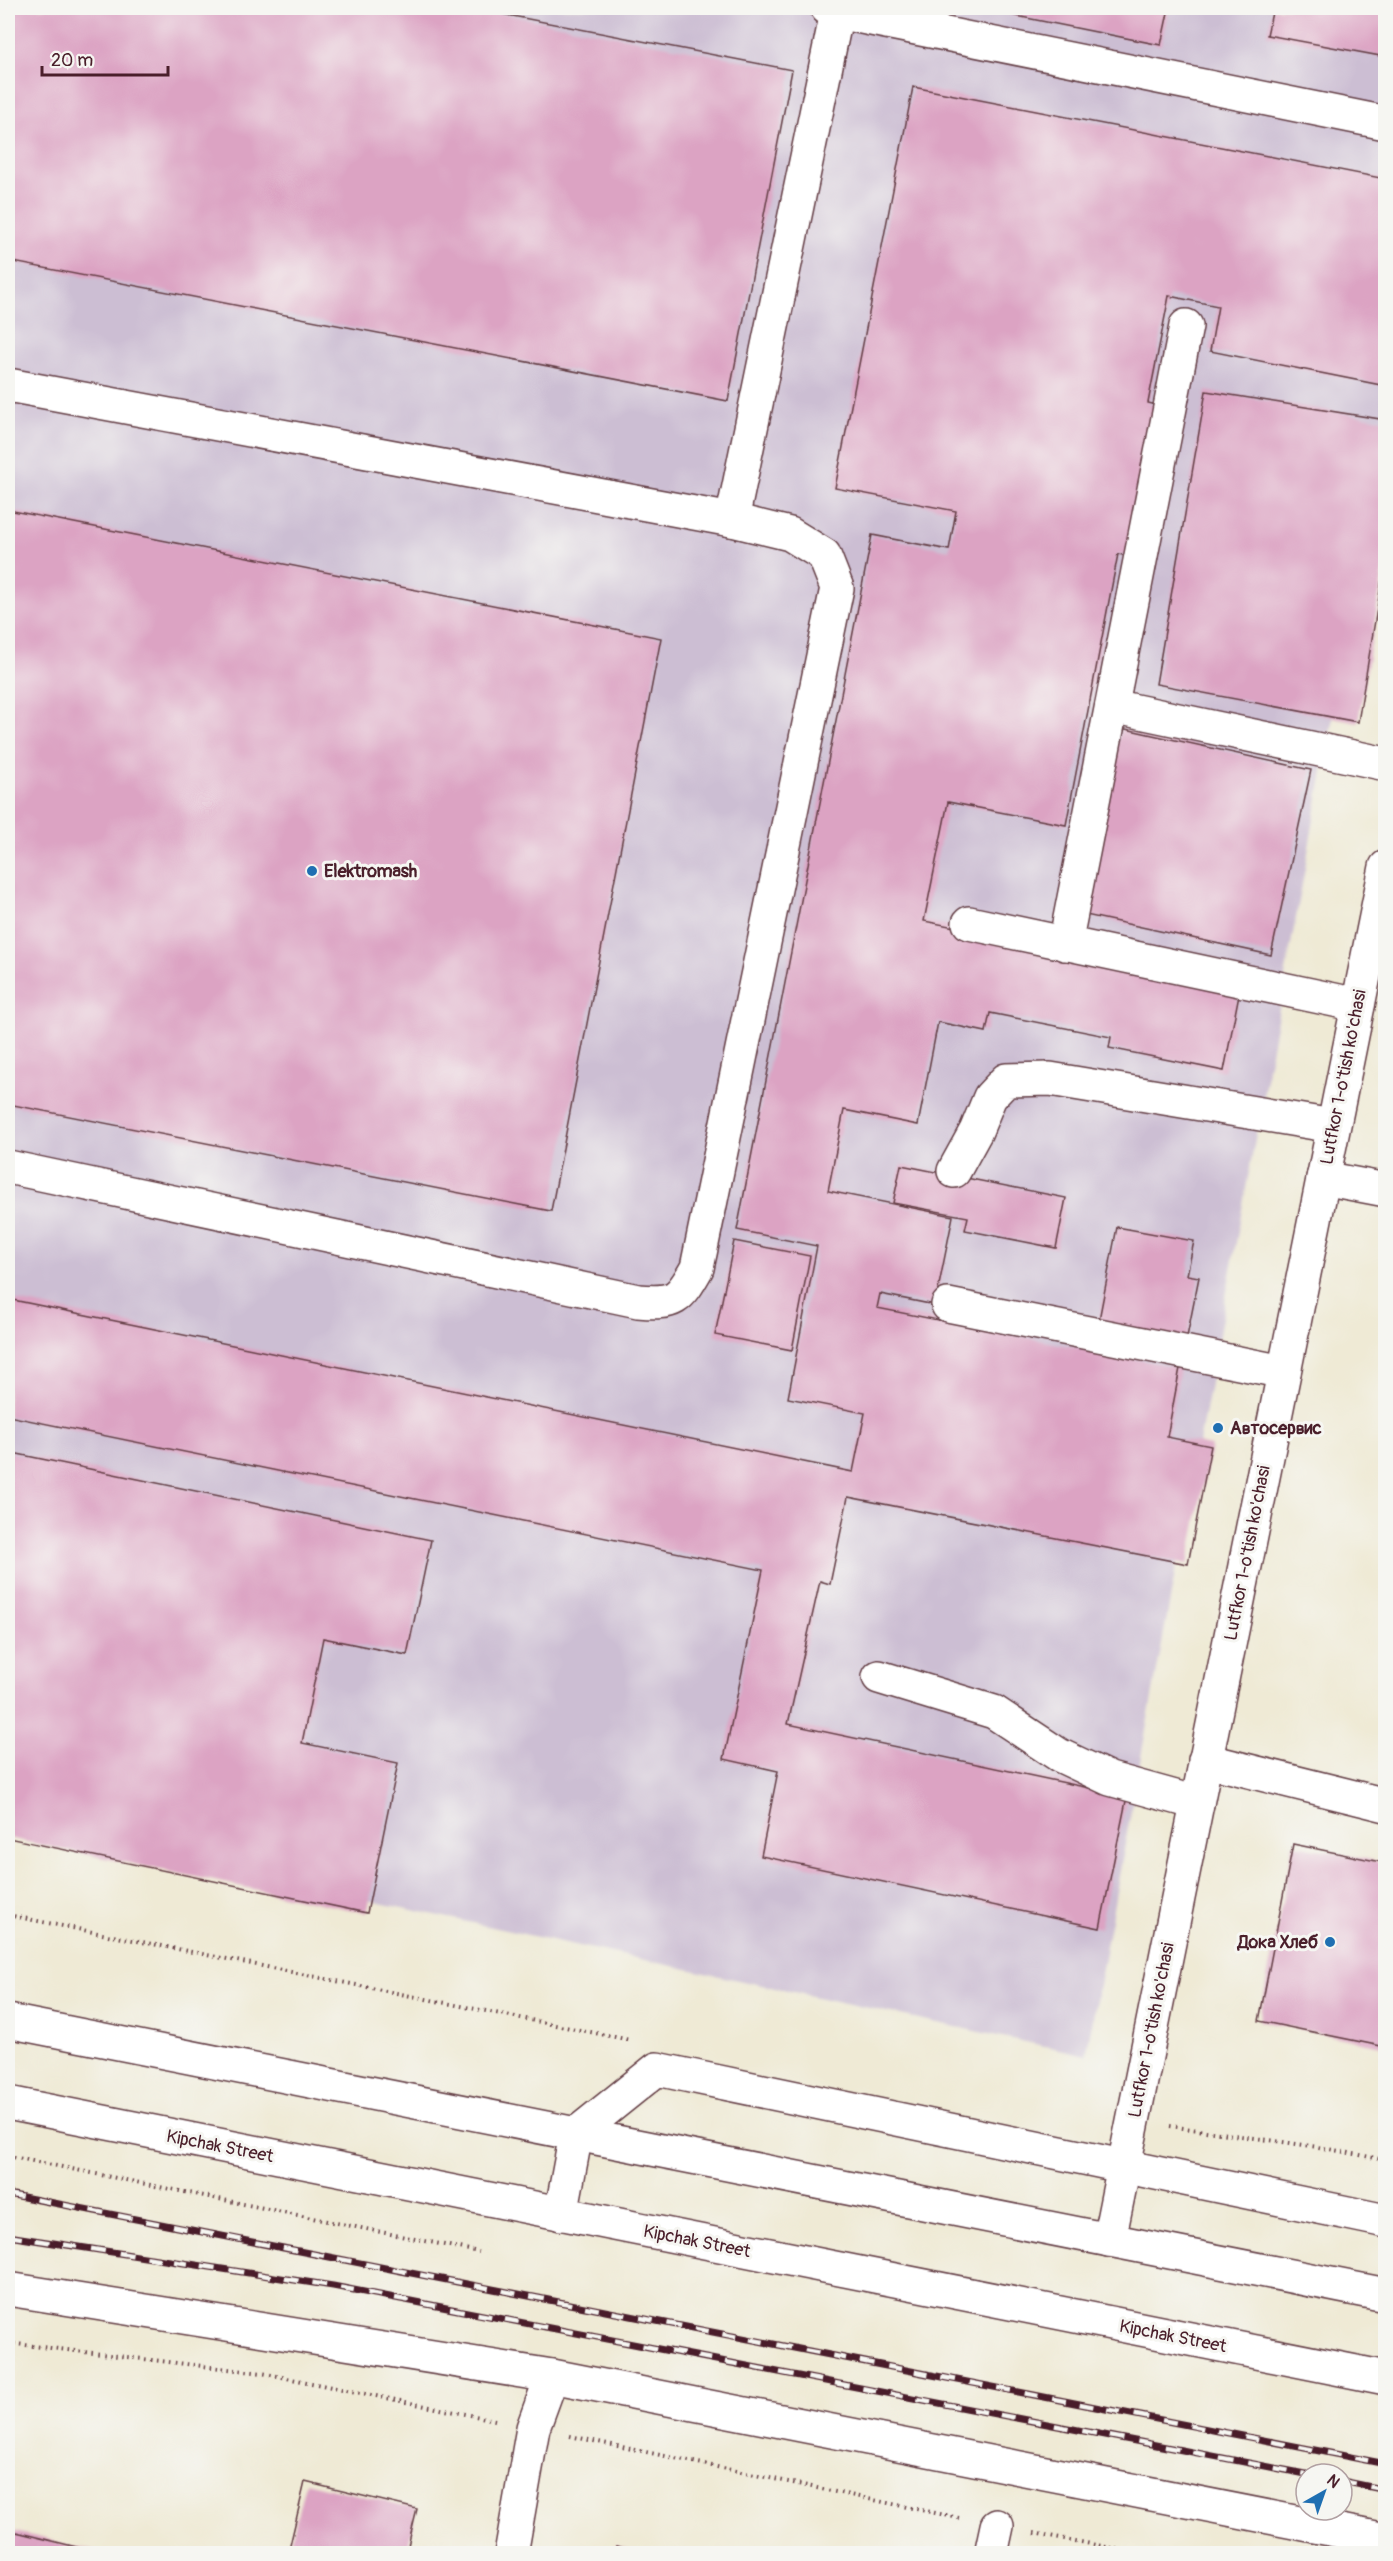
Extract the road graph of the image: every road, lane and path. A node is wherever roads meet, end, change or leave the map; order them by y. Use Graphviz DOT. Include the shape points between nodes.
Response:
graph roads {
  1 [pos="832,10"];
  2 [pos="1386,123"];
  3 [pos="1186,326"];
  4 [pos="8,385"];
  5 [pos="732,520"];
  6 [pos="1112,706"];
  7 [pos="1386,764"];
  8 [pos="1386,867"];
  9 [pos="969,923"];
  10 [pos="1065,944"];
  11 [pos="1358,1005"];
  12 [pos="1333,1126"];
  13 [pos="8,1167"];
  14 [pos="954,1171"];
  15 [pos="1323,1178"];
  16 [pos="1386,1190"];
  17 [pos="948,1305"];
  18 [pos="1284,1372"];
  19 [pos="879,1677"];
  20 [pos="1205,1760"];
  21 [pos="1197,1803"];
  22 [pos="1386,1804"];
  23 [pos="8,1915"];
  24 [pos="8,2021"];
  25 [pos="640,2042"];
  26 [pos="8,2103"];
  27 [pos="1133,2120"];
  28 [pos="576,2134"];
  29 [pos="8,2156"];
  30 [pos="1386,2160"];
  31 [pos="1123,2166"];
  32 [pos="561,2214"];
  33 [pos="1386,2221"];
  34 [pos="1109,2240"];
  35 [pos="479,2252"];
  36 [pos="8,2289"];
  37 [pos="1386,2295"];
  38 [pos="8,2343"];
  39 [pos="552,2376"];
  40 [pos="1386,2378"];
  41 [pos="533,2428"];
  42 [pos="994,2540"];
  43 [pos="1386,2540"];
  44 [pos="511,2553"];
  45 [pos="1143,2553"];
  1 -- 2 [label="street"];
  1 -- 5 [label="street"];
  3 -- 6 [label="street"];
  4 -- 5 [label="street"];
  5 -- 13 [label="street" via="790,534 824,555 837,588 697,1269 683,1293 663,1303 638,1301"];
  6 -- 7 [label="street"];
  6 -- 10 [label="street"];
  8 -- 11 [label="street, Lutfkor 1-o'tish ko'chasi"];
  9 -- 10 [label="street"];
  10 -- 11 [label="street"];
  11 -- 12 [label="street, Lutfkor 1-o'tish ko'chasi"];
  12 -- 14 [label="street" via="1050,1079 1006,1080 990,1097"];
  12 -- 15 [label="street, Lutfkor 1-o'tish ko'chasi"];
  15 -- 16 [label="street"];
  15 -- 18 [label="street, Lutfkor 1-o'tish ko'chasi"];
  17 -- 18 [label="street"];
  18 -- 20 [label="street, Lutfkor 1-o'tish ko'chasi"];
  19 -- 21 [label="street" via="994,1712 1059,1755 1110,1779"];
  20 -- 21 [label="street, Lutfkor 1-o'tish ko'chasi"];
  20 -- 22 [label="street"];
  21 -- 27 [label="street, Lutfkor 1-o'tish ko'chasi"];
  23 -- 25 [label="path"];
  24 -- 28 [label="street"];
  26 -- 32 [label="street, Kipchak Street"];
  27 -- 30 [label="path"];
  27 -- 31 [label="street, Lutfkor 1-o'tish ko'chasi"];
  28 -- 31 [label="street" via="657,2069"];
  28 -- 32 [label="street"];
  28 -- 34 [label="street"];
  29 -- 35 [label="path"];
  31 -- 33 [label="street"];
  31 -- 34 [label="street, Lutfkor 1-o'tish ko'chasi"];
  32 -- 40 [label="street, Kipchak Street"];
  34 -- 37 [label="street"];
  36 -- 39 [label="street"];
  38 -- 41 [label="path" via="262,2373"];
  39 -- 41 [label="street"];
  39 -- 43 [label="street"];
  41 -- 42 [label="path"];
  41 -- 44 [label="street"];
  42 -- 45 [label="path"];
}
